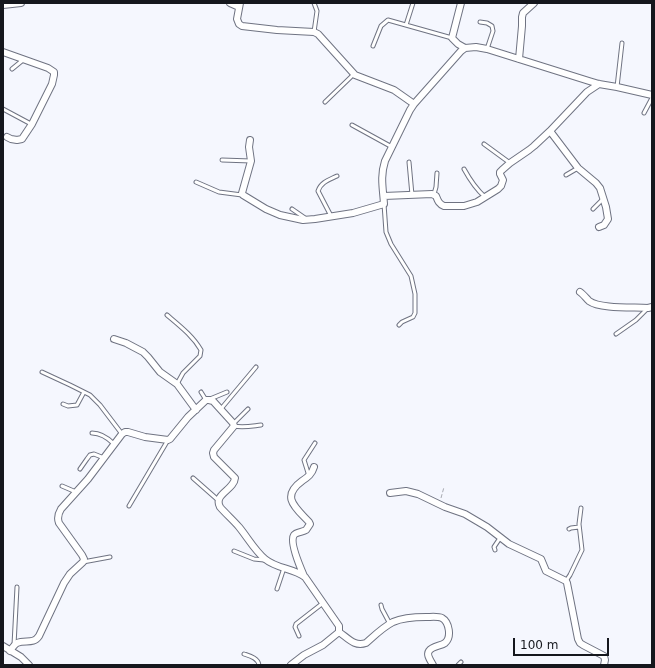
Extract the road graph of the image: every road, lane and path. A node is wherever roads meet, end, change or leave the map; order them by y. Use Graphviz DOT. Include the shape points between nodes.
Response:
graph roads {
  1 [pos="21,3"];
  2 [pos="230,3"];
  3 [pos="314,3"];
  4 [pos="413,3"];
  5 [pos="461,3"];
  6 [pos="534,3"];
  7 [pos="3,5"];
  8 [pos="240,5"];
  9 [pos="480,22"];
  10 [pos="406,25"];
  11 [pos="314,32"];
  12 [pos="452,38"];
  13 [pos="622,43"];
  14 [pos="373,46"];
  15 [pos="465,48"];
  16 [pos="487,49"];
  17 [pos="3,52"];
  18 [pos="23,59"];
  19 [pos="519,59"];
  20 [pos="12,69"];
  21 [pos="354,74"];
  22 [pos="589,82"];
  23 [pos="599,84"];
  24 [pos="617,87"];
  25 [pos="587,92"];
  26 [pos="652,95"];
  27 [pos="652,98"];
  28 [pos="326,102"];
  29 [pos="414,104"];
  30 [pos="3,109"];
  31 [pos="644,113"];
  32 [pos="32,124"];
  33 [pos="352,125"];
  34 [pos="550,131"];
  35 [pos="7,137"];
  36 [pos="250,140"];
  37 [pos="484,144"];
  38 [pos="392,147"];
  39 [pos="222,160"];
  40 [pos="251,161"];
  41 [pos="409,162"];
  42 [pos="510,163"];
  43 [pos="578,168"];
  44 [pos="464,169"];
  45 [pos="437,173"];
  46 [pos="566,175"];
  47 [pos="337,176"];
  48 [pos="196,182"];
  49 [pos="434,194"];
  50 [pos="243,195"];
  51 [pos="412,195"];
  52 [pos="384,196"];
  53 [pos="485,197"];
  54 [pos="603,200"];
  55 [pos="384,204"];
  56 [pos="292,209"];
  57 [pos="593,209"];
  58 [pos="331,216"];
  59 [pos="306,219"];
  60 [pos="599,227"];
  61 [pos="580,292"];
  62 [pos="650,308"];
  63 [pos="167,315"];
  64 [pos="399,325"];
  65 [pos="616,334"];
  66 [pos="114,340"];
  67 [pos="256,367"];
  68 [pos="42,372"];
  69 [pos="177,384"];
  70 [pos="84,392"];
  71 [pos="201,392"];
  72 [pos="227,392"];
  73 [pos="208,400"];
  74 [pos="63,404"];
  75 [pos="248,409"];
  76 [pos="196,410"];
  77 [pos="220,410"];
  78 [pos="233,425"];
  79 [pos="261,425"];
  80 [pos="92,433"];
  81 [pos="122,434"];
  82 [pos="168,440"];
  83 [pos="315,443"];
  84 [pos="114,445"];
  85 [pos="104,458"];
  86 [pos="314,467"];
  87 [pos="80,469"];
  88 [pos="309,476"];
  89 [pos="193,478"];
  90 [pos="62,486"];
  91 [pos="444,487"];
  92 [pos="76,492"];
  93 [pos="390,493"];
  94 [pos="218,500"];
  95 [pos="439,504"];
  96 [pos="129,506"];
  97 [pos="581,508"];
  98 [pos="579,527"];
  99 [pos="569,529"];
  100 [pos="500,537"];
  101 [pos="495,550"];
  102 [pos="234,551"];
  103 [pos="110,557"];
  104 [pos="266,560"];
  105 [pos="83,562"];
  106 [pos="284,568"];
  107 [pos="305,577"];
  108 [pos="566,581"];
  109 [pos="17,587"];
  110 [pos="277,589"];
  111 [pos="323,603"];
  112 [pos="381,605"];
  113 [pos="390,624"];
  114 [pos="339,632"];
  115 [pos="299,636"];
  116 [pos="7,647"];
  117 [pos="244,654"];
  118 [pos="29,665"];
  119 [pos="259,665"];
  120 [pos="292,665"];
  121 [pos="433,665"];
  122 [pos="604,665"];
  1 -- 7 [label="street"];
  2 -- 8 [label="street"];
  3 -- 11 [label="lane" via="317,11"];
  4 -- 10 [label="lane"];
  5 -- 12 [label="street"];
  6 -- 19 [label="street" via="523,13"];
  8 -- 11 [label="street" via="237,19 242,26"];
  9 -- 16 [label="lane" via="492,26 493,31"];
  10 -- 12 [label="lane"];
  10 -- 14 [label="lane" via="388,20 381,26"];
  11 -- 21 [label="street"];
  12 -- 15 [label="street"];
  13 -- 24 [label="lane"];
  15 -- 16 [label="street"];
  15 -- 29 [label="street"];
  16 -- 19 [label="street"];
  17 -- 18 [label="street"];
  18 -- 20 [label="lane"];
  18 -- 32 [label="street" via="54,72 52,84"];
  19 -- 22 [label="street"];
  21 -- 28 [label="lane"];
  21 -- 29 [label="street" via="394,90"];
  22 -- 23 [label="street"];
  22 -- 25 [label="street"];
  23 -- 24 [label="street"];
  23 -- 25 [label="street"];
  24 -- 26 [label="street"];
  25 -- 34 [label="street"];
  27 -- 31 [label="lane"];
  29 -- 38 [label="street"];
  30 -- 32 [label="lane"];
  32 -- 35 [label="street" via="22,139 11,140"];
  33 -- 38 [label="lane"];
  34 -- 42 [label="street"];
  34 -- 43 [label="street"];
  36 -- 40 [label="street"];
  37 -- 42 [label="lane"];
  38 -- 52 [label="street" via="382,169"];
  39 -- 40 [label="lane"];
  40 -- 50 [label="street"];
  41 -- 51 [label="lane"];
  42 -- 53 [label="street" via="500,172 503,180 501,186"];
  43 -- 46 [label="lane"];
  43 -- 54 [label="street" via="600,188"];
  44 -- 53 [label="lane" via="468,178"];
  45 -- 49 [label="lane"];
  47 -- 58 [label="lane" via="322,184 318,191"];
  48 -- 50 [label="lane" via="219,192"];
  49 -- 51 [label="street"];
  49 -- 53 [label="street" via="444,206 464,206"];
  50 -- 59 [label="street" via="280,215"];
  51 -- 52 [label="street"];
  52 -- 55 [label="street"];
  54 -- 57 [label="lane"];
  54 -- 60 [label="street" via="608,219"];
  55 -- 58 [label="street"];
  55 -- 64 [label="lane" via="386,232 411,276 415,294 413,317"];
  56 -- 59 [label="lane"];
  58 -- 59 [label="street"];
  61 -- 62 [label="street" via="589,301 598,304"];
  62 -- 65 [label="lane"];
  63 -- 69 [label="lane" via="184,329 202,350"];
  66 -- 69 [label="street" via="142,352 160,372"];
  67 -- 77 [label="lane"];
  68 -- 70 [label="lane"];
  69 -- 76 [label="street"];
  70 -- 74 [label="lane" via="77,405"];
  70 -- 81 [label="lane" via="100,405"];
  71 -- 73 [label="lane"];
  72 -- 73 [label="lane"];
  73 -- 76 [label="street"];
  73 -- 77 [label="street" via="213,401"];
  75 -- 78 [label="lane"];
  76 -- 82 [label="street"];
  77 -- 78 [label="street"];
  78 -- 79 [label="lane"];
  78 -- 94 [label="street" via="213,453 235,478 233,484"];
  80 -- 84 [label="lane" via="102,435"];
  81 -- 82 [label="street" via="128,432"];
  81 -- 84 [label="street"];
  82 -- 96 [label="lane"];
  83 -- 88 [label="lane" via="304,460"];
  84 -- 85 [label="street"];
  85 -- 87 [label="lane" via="90,455"];
  85 -- 92 [label="street"];
  86 -- 88 [label="street"];
  88 -- 107 [label="street" via="291,495 292,504 310,524 306,530 294,534 293,537 294,551"];
  89 -- 94 [label="lane"];
  90 -- 92 [label="lane"];
  91 -- 95 [label="path"];
  92 -- 105 [label="street" via="61,509 57,519 83,557"];
  93 -- 95 [label="street" via="412,492"];
  94 -- 104 [label="street" via="220,507"];
  95 -- 100 [label="street" via="465,514"];
  97 -- 98 [label="lane"];
  98 -- 99 [label="lane"];
  98 -- 108 [label="lane" via="582,550"];
  100 -- 101 [label="lane"];
  100 -- 108 [label="street" via="541,559 546,571"];
  102 -- 104 [label="lane" via="254,559"];
  103 -- 105 [label="lane"];
  104 -- 106 [label="street"];
  105 -- 116 [label="street" via="67,578 37,639"];
  106 -- 107 [label="street"];
  106 -- 110 [label="lane"];
  107 -- 111 [label="street"];
  108 -- 122 [label="street" via="578,639 583,645 604,656"];
  109 -- 116 [label="lane"];
  111 -- 114 [label="street" via="339,626"];
  111 -- 115 [label="lane" via="296,624"];
  112 -- 113 [label="lane"];
  113 -- 114 [label="street" via="361,645"];
  113 -- 121 [label="street" via="417,617 444,620 450,635 444,644 429,651 428,656"];
  114 -- 120 [label="street" via="323,646"];
  116 -- 118 [label="street"];
  117 -- 119 [label="lane" via="257,660"];
}
